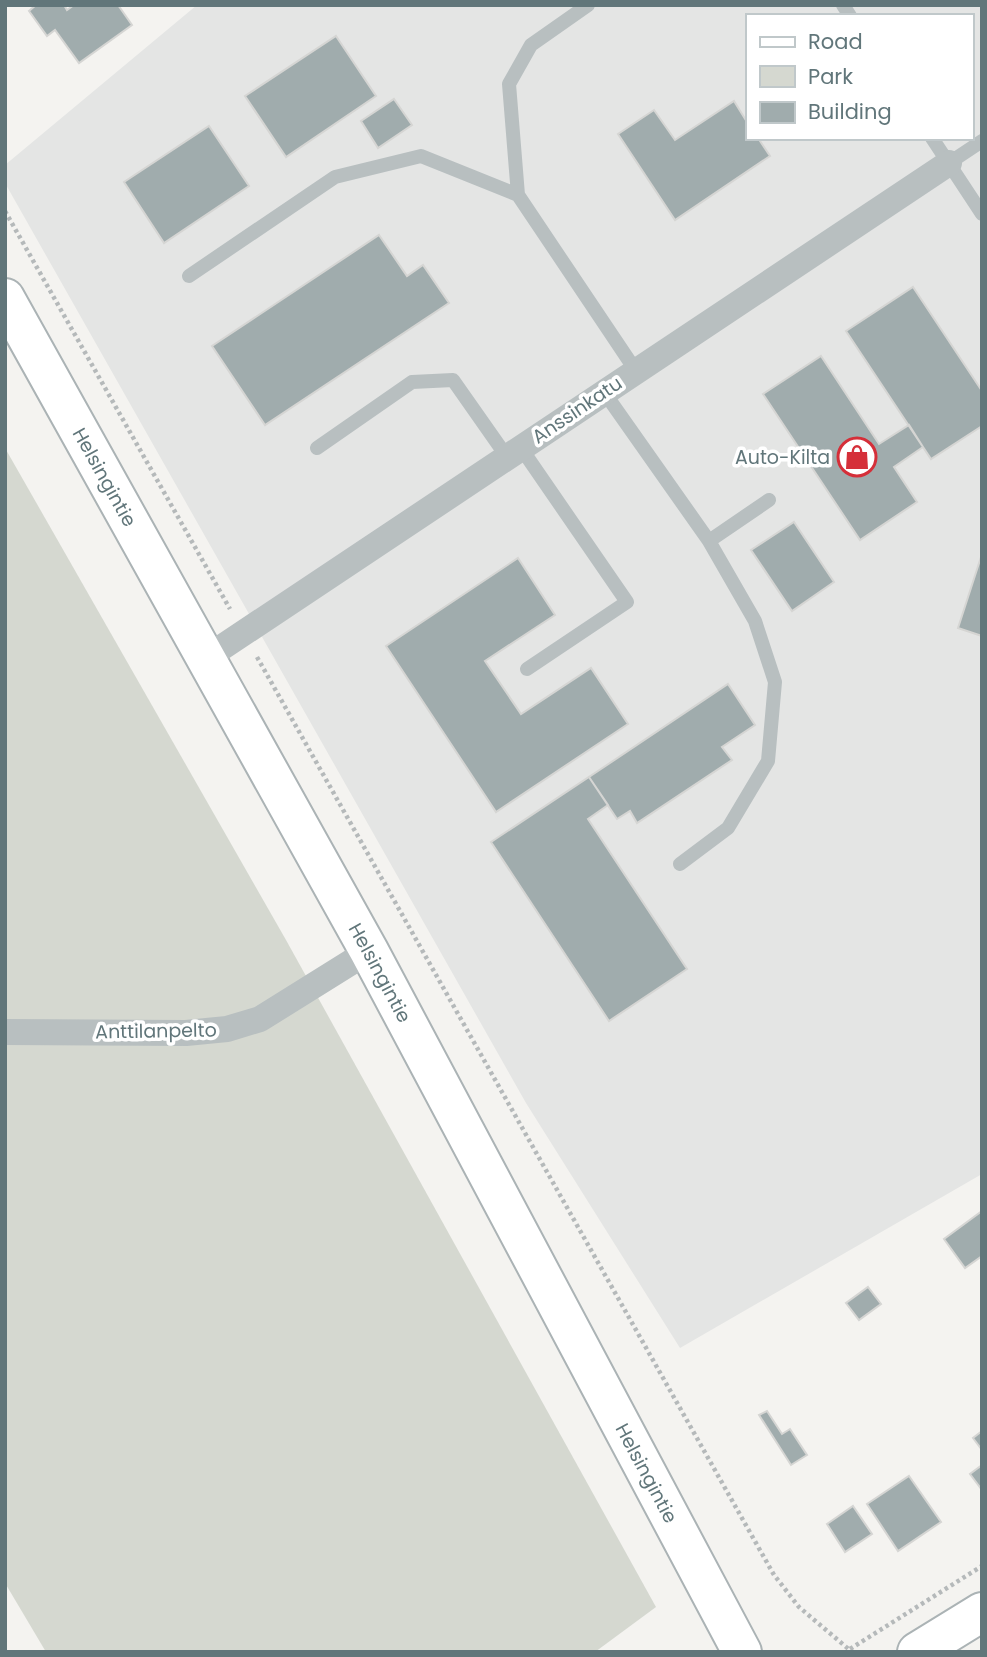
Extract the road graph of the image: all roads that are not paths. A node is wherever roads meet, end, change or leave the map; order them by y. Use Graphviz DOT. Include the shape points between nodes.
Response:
graph roads {
  1 [pos="588,5"];
  2 [pos="933,140"];
  3 [pos="982,141"];
  4 [pos="948,163"];
  5 [pos="517,195"];
  6 [pos="982,214"];
  7 [pos="189,276"];
  8 [pos="5,298"];
  9 [pos="636,371"];
  10 [pos="604,393"];
  11 [pos="317,449"];
  12 [pos="514,453"];
  13 [pos="769,500"];
  14 [pos="709,541"];
  15 [pos="206,658"];
  16 [pos="527,669"];
  17 [pos="680,864"];
  18 [pos="369,951"];
  19 [pos="5,1032"];
  20 [pos="982,1612"];
  21 [pos="742,1652"];
  22 [pos="917,1652"];
  1 -- 5 [label="lane" via="531,45 509,84"];
  2 -- 4 [label="lane"];
  3 -- 4 [label="lane"];
  4 -- 6 [label="lane"];
  4 -- 9 [label="street, Anssinkatu"];
  5 -- 7 [label="lane" via="421,156 335,177"];
  5 -- 9 [label="lane"];
  8 -- 15 [label="main road, Helsingintie"];
  9 -- 10 [label="street, Anssinkatu"];
  10 -- 12 [label="street, Anssinkatu"];
  10 -- 14 [label="lane"];
  11 -- 12 [label="lane" via="412,382 453,380"];
  12 -- 15 [label="street, Anssinkatu"];
  12 -- 16 [label="lane" via="627,602"];
  13 -- 14 [label="lane"];
  14 -- 17 [label="lane" via="755,621 775,682 768,761 728,828"];
  15 -- 18 [label="main road, Helsingintie"];
  18 -- 19 [label="street, Anttilanpelto" via="260,1019 227,1029"];
  18 -- 21 [label="main road, Helsingintie"];
  20 -- 22 [label="main road"];
}
